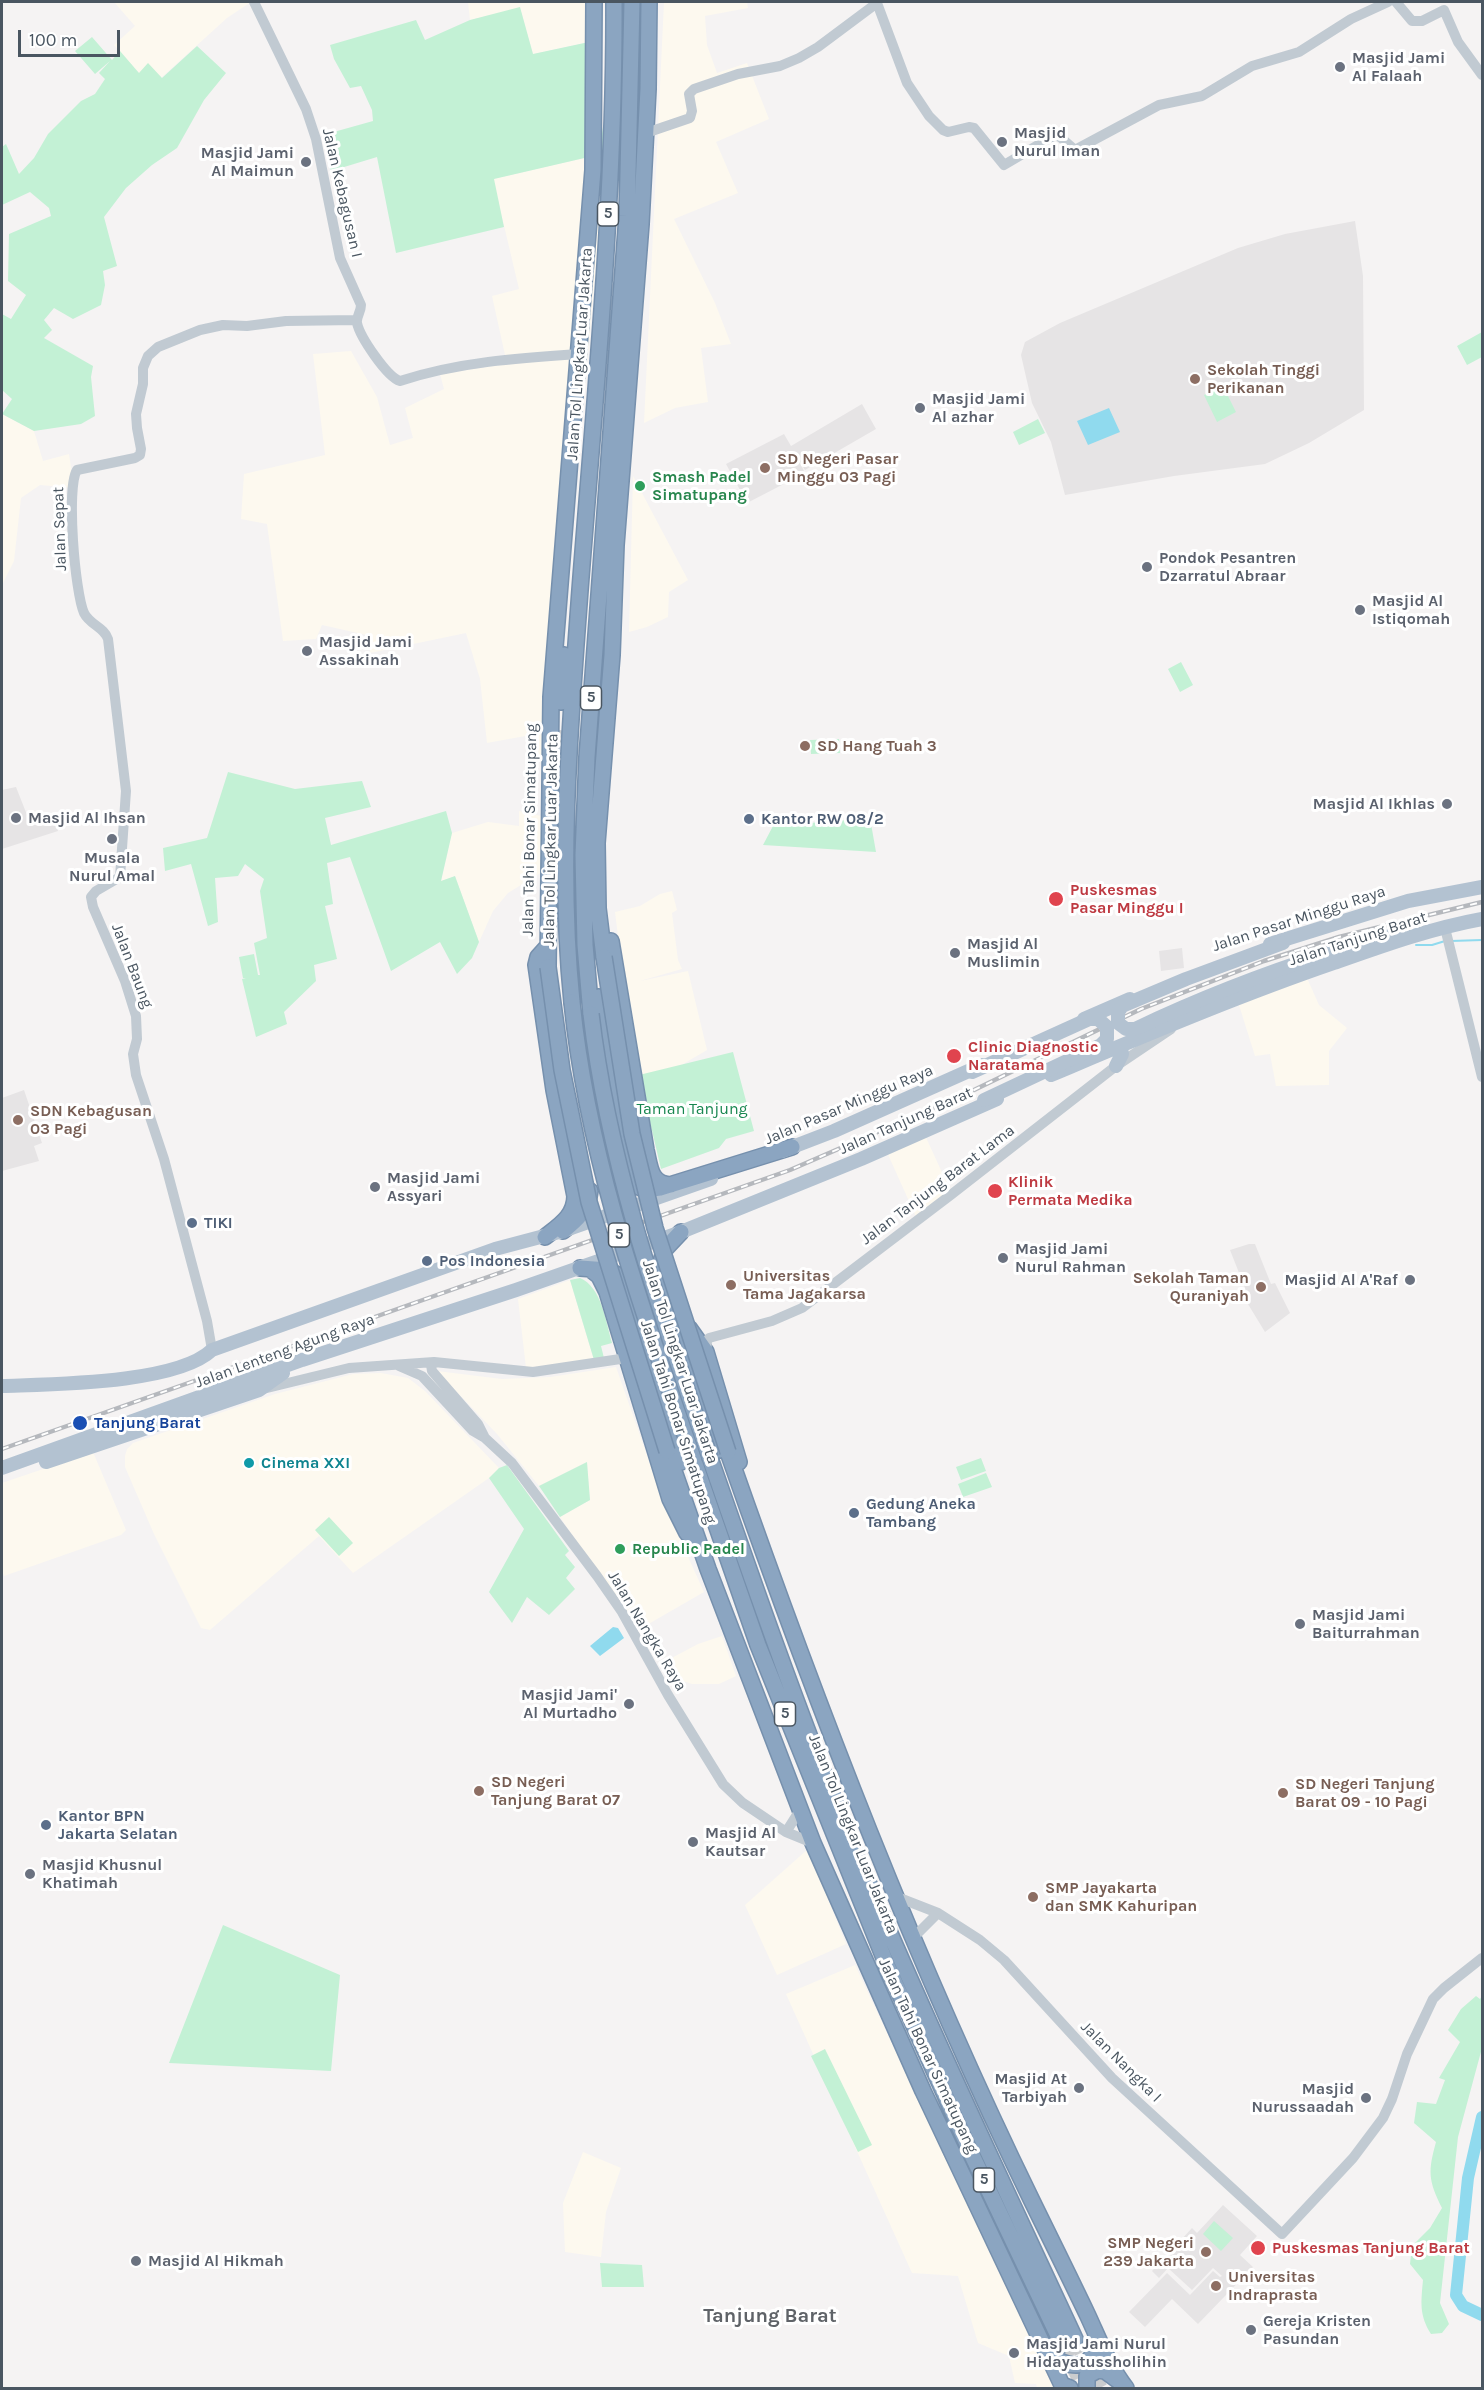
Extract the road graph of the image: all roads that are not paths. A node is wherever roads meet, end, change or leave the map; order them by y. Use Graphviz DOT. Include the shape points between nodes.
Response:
graph roads {
  1 [pos="254,2"];
  2 [pos="594,2"];
  3 [pos="614,2"];
  4 [pos="632,2"];
  5 [pos="649,2"];
  6 [pos="1388,2"];
  7 [pos="1396,2"];
  8 [pos="1482,75"];
  9 [pos="646,133"];
  10 [pos="356,320"];
  11 [pos="579,354"];
  12 [pos="590,462"];
  13 [pos="605,497"];
  14 [pos="107,634"];
  15 [pos="561,702"];
  16 [pos="557,745"];
  17 [pos="548,840"];
  18 [pos="597,843"];
  19 [pos="1482,879"];
  20 [pos="1482,887"];
  21 [pos="1432,897"];
  22 [pos="598,908"];
  23 [pos="1482,919"];
  24 [pos="1444,935"];
  25 [pos="547,940"];
  26 [pos="1183,1021"];
  27 [pos="1121,1046"];
  28 [pos="1116,1066"];
  29 [pos="1482,1077"];
  30 [pos="640,1125"];
  31 [pos="835,1131"];
  32 [pos="792,1147"];
  33 [pos="862,1159"];
  34 [pos="569,1162"];
  35 [pos="630,1166"];
  36 [pos="635,1185"];
  37 [pos="671,1185"];
  38 [pos="590,1189"];
  39 [pos="563,1231"];
  40 [pos="681,1232"];
  41 [pos="545,1237"];
  42 [pos="585,1268"];
  43 [pos="658,1271"];
  44 [pos="623,1278"];
  45 [pos="664,1288"];
  46 [pos="676,1328"];
  47 [pos="639,1333"];
  48 [pos="706,1352"];
  49 [pos="208,1354"];
  50 [pos="627,1358"];
  51 [pos="302,1360"];
  52 [pos="434,1362"];
  53 [pos="399,1366"];
  54 [pos="2,1386"];
  55 [pos="259,1390"];
  56 [pos="113,1434"];
  57 [pos="485,1438"];
  58 [pos="2,1468"];
  59 [pos="2,1477"];
  60 [pos="752,1521"];
  61 [pos="708,1569"];
  62 [pos="798,1647"];
  63 [pos="747,1670"];
  64 [pos="800,1810"];
  65 [pos="786,1832"];
  66 [pos="813,1843"];
  67 [pos="897,1897"];
  68 [pos="938,1913"];
  69 [pos="914,1937"];
  70 [pos="1482,1958"];
  71 [pos="923,2008"];
  72 [pos="908,2015"];
  73 [pos="969,2067"];
  74 [pos="1042,2268"];
  75 [pos="1096,2334"];
  76 [pos="1047,2353"];
  77 [pos="1124,2386"];
  78 [pos="1070,2388"];
  79 [pos="1087,2388"];
  1 -- 10 [label="street, Jalan Kebagusan I" via="311,123 338,249 362,305"];
  2 -- 11 [label="highway, Jalan Tahi Bonar Simatupang" via="593,170"];
  3 -- 12 [label="highway, Jalan Tol Lingkar Luar Jakarta / 5" via="610,183"];
  4 -- 13 [label="highway, Jalan Tol Lingkar Luar Jakarta / 5" via="627,216"];
  5 -- 9 [label="highway, Jalan Tahi Bonar Simatupang"];
  6 -- 9 [label="street" via="1351,19 1303,50 1252,66 1202,96 1159,105 1075,150 1055,135 1004,165 976,130 969,127 948,132 929,116 907,83 877,3 800,58 694,89 689,94 690,118"];
  7 -- 8 [label="street" via="1412,21 1422,21 1444,10 1458,42"];
  9 -- 18 [label="highway, Jalan Tahi Bonar Simatupang"];
  10 -- 11 [label="street, Jalan Kebagusan I" via="364,339 398,381 455,367"];
  10 -- 14 [label="street, Jalan Sepat" via="216,326 158,347 148,356 136,414 140,455 77,470 72,485 75,566 82,609"];
  11 -- 17 [label="highway, Jalan Tahi Bonar Simatupang" via="550,697"];
  12 -- 15 [label="highway" via="584,474"];
  12 -- 72 [label="highway, Jalan Tol Lingkar Luar Jakarta / 5, bridge" via="567,790 565,906 582,1079 603,1177 638,1296 758,1645"];
  13 -- 18 [label="highway" via="609,512 604,650 592,819"];
  13 -- 71 [label="highway, Jalan Tol Lingkar Luar Jakarta / 5, bridge" via="583,855 585,945 604,1098 658,1304 777,1652"];
  14 -- 49 [label="street, Jalan Baung" via="125,809 120,877 91,897 136,1016 136,1075 163,1154 207,1321"];
  16 -- 17 [label="highway" via="555,820"];
  17 -- 25 [label="highway, Jalan Tahi Bonar Simatupang"];
  18 -- 22 [label="highway, Jalan Tahi Bonar Simatupang"];
  19 -- 21 [label="main road, Jalan Pasar Minggu Raya"];
  20 -- 21 [label="main road, Jalan Pasar Minggu Raya"];
  21 -- 24 [label="main road, bridge" via="1283,943 1186,979 1126,1005 1118,1012 1118,1023 1135,1029 1236,984 1378,938 1412,931"];
  21 -- 31 [label="main road, Jalan Pasar Minggu Raya" via="1293,936 1192,973"];
  22 -- 30 [label="highway" via="606,919 611,940"];
  22 -- 35 [label="highway" via="592,925 593,947 606,1058"];
  22 -- 60 [label="highway, Jalan Tahi Bonar Simatupang, bridge" via="633,1134 655,1228"];
  23 -- 24 [label="main road, Jalan Tanjung Barat"];
  24 -- 26 [label="main road, Jalan Tanjung Barat" via="1287,979"];
  24 -- 29 [label="street"];
  25 -- 34 [label="highway" via="536,966"];
  25 -- 38 [label="highway" via="552,936"];
  25 -- 61 [label="highway, Jalan Tahi Bonar Simatupang, bridge" via="562,1070 589,1202"];
  26 -- 27 [label="main road, Jalan Tanjung Barat"];
  26 -- 28 [label="street, Jalan Tanjung Barat Lama"];
  27 -- 28 [label="main road"];
  27 -- 33 [label="main road, Jalan Tanjung Barat"];
  28 -- 48 [label="street, Jalan Tanjung Barat Lama" via="802,1308 778,1319 709,1338"];
  30 -- 35 [label="highway"];
  30 -- 37 [label="highway" via="653,1177 659,1184"];
  31 -- 32 [label="main road, Jalan Pasar Minggu Raya"];
  31 -- 33 [label="main road, bridge" via="862,1124 1089,1019 1098,1019 1107,1027 1107,1039 1101,1046"];
  32 -- 37 [label="highway"];
  32 -- 39 [label="main road, Jalan Pasar Minggu Raya"];
  33 -- 40 [label="main road, Jalan Tanjung Barat"];
  34 -- 38 [label="highway"];
  34 -- 41 [label="highway" via="574,1207 564,1222"];
  35 -- 36 [label="highway"];
  36 -- 37 [label="highway" via="647,1191"];
  36 -- 38 [label="highway" via="615,1198"];
  38 -- 39 [label="highway" via="580,1216"];
  39 -- 41 [label="main road, Jalan Pasar Minggu Raya"];
  40 -- 42 [label="main road, Jalan Tanjung Barat"];
  40 -- 43 [label="highway" via="666,1250"];
  41 -- 49 [label="main road, Jalan Lenteng Agung Raya" via="495,1249"];
  42 -- 44 [label="highway" via="608,1270"];
  42 -- 50 [label="highway" via="599,1276 607,1292"];
  42 -- 51 [label="main road, Jalan Lenteng Agung Raya"];
  43 -- 44 [label="highway" via="641,1265"];
  43 -- 45 [label="highway"];
  44 -- 47 [label="highway"];
  45 -- 46 [label="highway"];
  45 -- 48 [label="highway"];
  46 -- 47 [label="highway" via="663,1317 652,1317 643,1323"];
  46 -- 60 [label="highway" via="726,1466"];
  47 -- 61 [label="highway" via="697,1514"];
  48 -- 60 [label="highway"];
  49 -- 54 [label="main road, Jalan Lenteng Agung Raya" via="131,1379"];
  50 -- 52 [label="street" via="533,1372"];
  50 -- 61 [label="highway" via="670,1499"];
  51 -- 55 [label="main road"];
  51 -- 56 [label="main road, Jalan Lenteng Agung Raya"];
  52 -- 53 [label="street"];
  52 -- 57 [label="street, Jalan Nangka Raya" via="432,1371 478,1424"];
  53 -- 55 [label="street" via="349,1368"];
  53 -- 57 [label="street, Jalan Nangka Raya" via="422,1376 473,1431"];
  55 -- 56 [label="main road"];
  56 -- 58 [label="main road, Jalan Lenteng Agung Raya"];
  56 -- 59 [label="main road"];
  57 -- 65 [label="street, Jalan Nangka Raya" via="512,1463 622,1612 723,1784"];
  60 -- 62 [label="highway, Jalan Tahi Bonar Simatupang"];
  61 -- 63 [label="highway, Jalan Tahi Bonar Simatupang"];
  62 -- 67 [label="highway, Jalan Tahi Bonar Simatupang"];
  62 -- 71 [label="highway" via="810,1695"];
  63 -- 64 [label="highway, Jalan Tahi Bonar Simatupang"];
  63 -- 72 [label="highway" via="869,1945"];
  64 -- 65 [label="street"];
  64 -- 66 [label="highway, Jalan Tahi Bonar Simatupang"];
  65 -- 66 [label="street, Jalan Nangka Raya"];
  66 -- 76 [label="highway, Jalan Tahi Bonar Simatupang" via="923,2091"];
  67 -- 68 [label="street, Jalan Nangka I"];
  67 -- 69 [label="highway, Jalan Tahi Bonar Simatupang"];
  68 -- 69 [label="street"];
  68 -- 70 [label="street, Jalan Nangka I" via="1004,1960 1112,2078 1282,2235 1353,2158 1383,2118 1433,1999"];
  69 -- 73 [label="highway, Jalan Tahi Bonar Simatupang"];
  71 -- 74 [label="highway, Jalan Tol Lingkar Luar Jakarta / 5"];
  72 -- 74 [label="highway, Jalan Tol Lingkar Luar Jakarta / 5" via="1068,2341"];
  73 -- 74 [label="highway" via="968,2084 1023,2206"];
  73 -- 75 [label="highway, Jalan Tahi Bonar Simatupang"];
  75 -- 76 [label="highway" via="1093,2354 1081,2365 1067,2365"];
  75 -- 77 [label="highway, Jalan Tahi Bonar Simatupang"];
  76 -- 78 [label="highway, Jalan Tahi Bonar Simatupang" via="1062,2385"];
  77 -- 79 [label="highway" via="1098,2370 1087,2376"];
}
